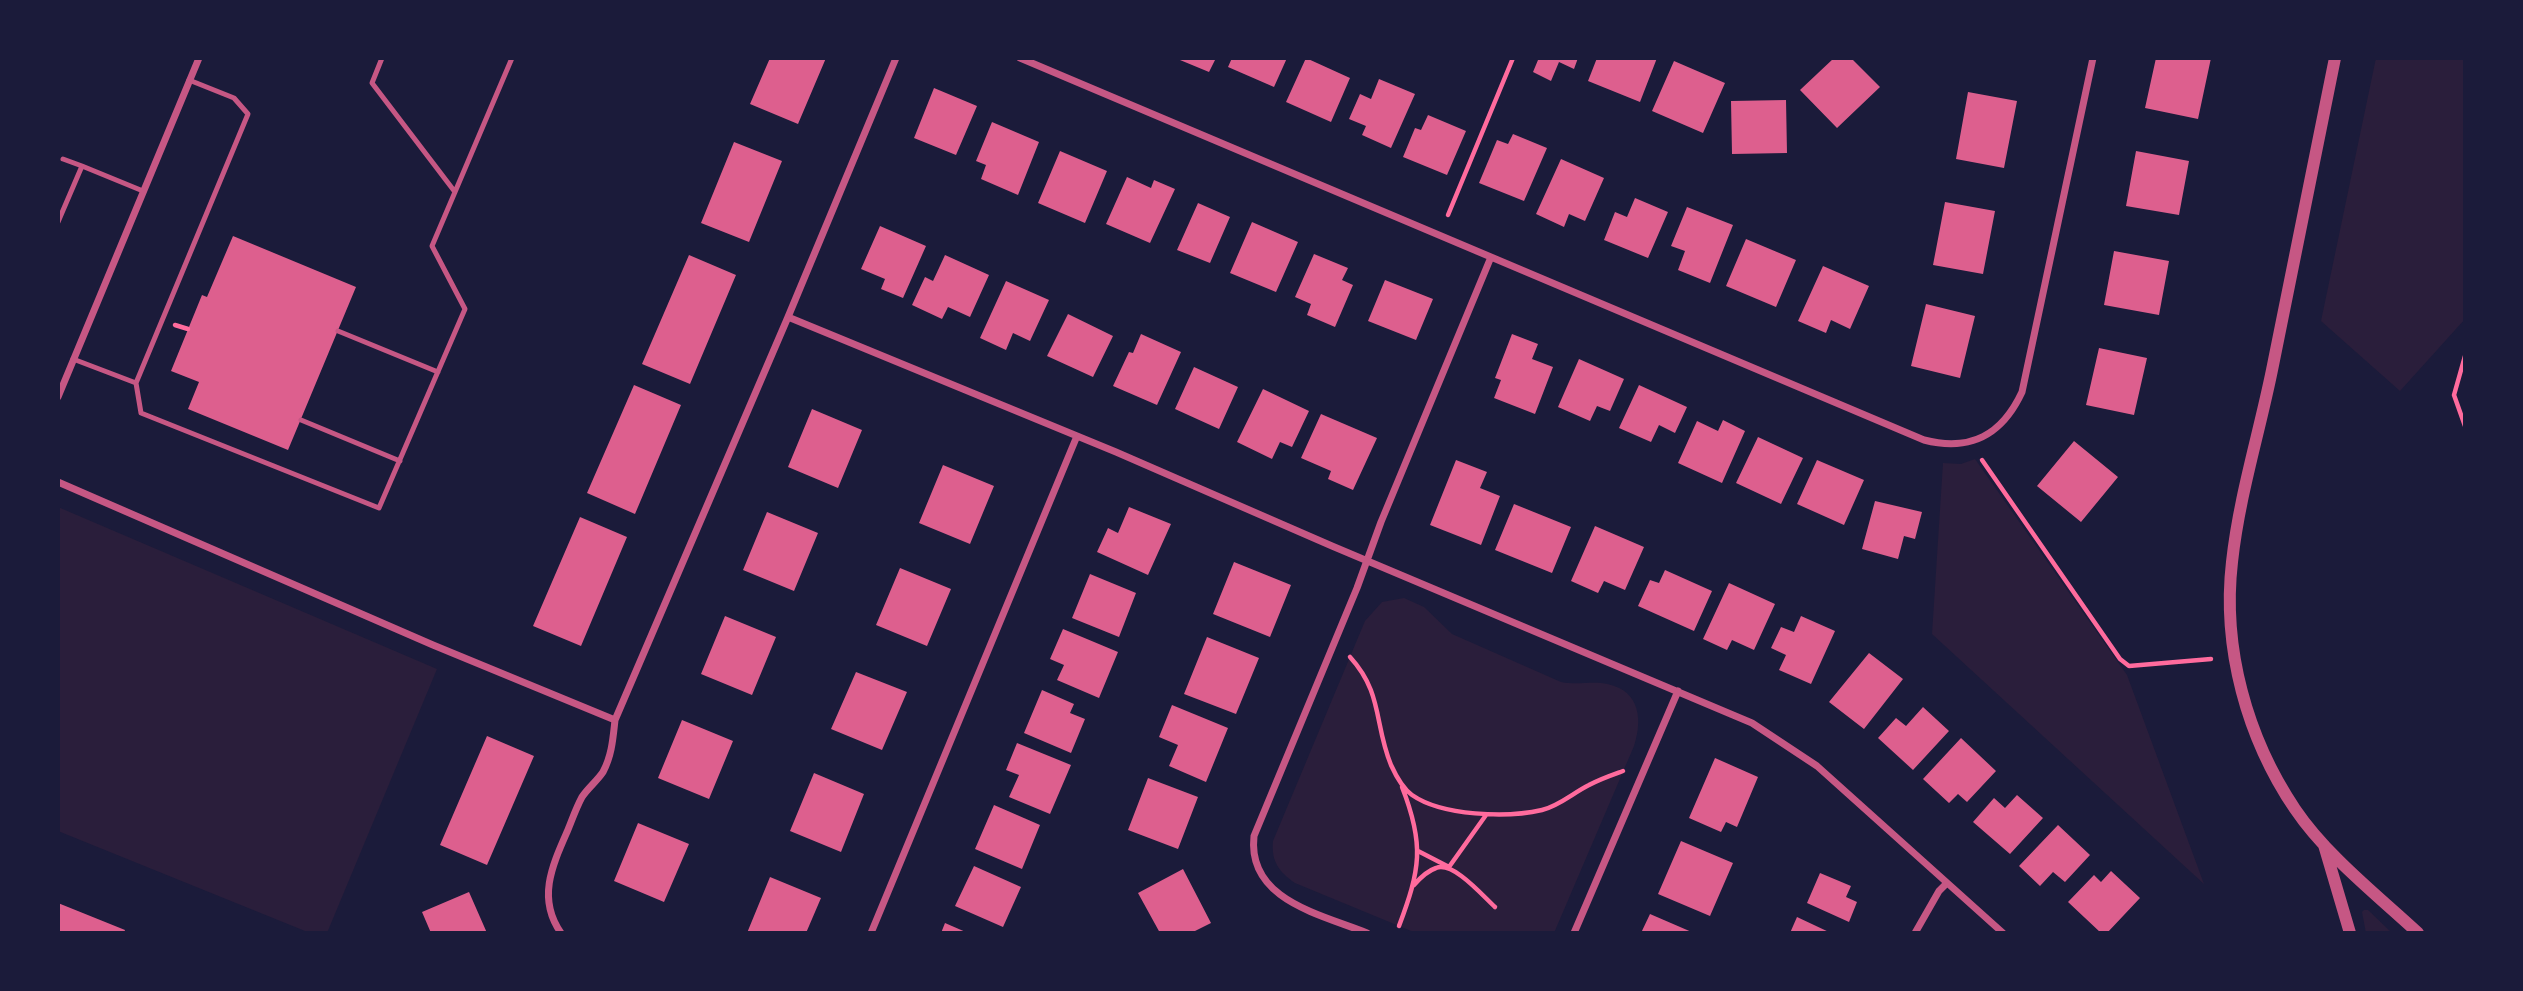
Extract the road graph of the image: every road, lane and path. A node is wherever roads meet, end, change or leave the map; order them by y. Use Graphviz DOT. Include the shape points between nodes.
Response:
graph roads {
  1 [pos="199,58"];
  2 [pos="382,58"];
  3 [pos="512,58"];
  4 [pos="896,58"];
  5 [pos="1020,58"];
  6 [pos="1513,58"];
  7 [pos="2093,58"];
  8 [pos="2335,58"];
  9 [pos="189,80"];
  10 [pos="63,159"];
  11 [pos="82,166"];
  12 [pos="143,191"];
  13 [pos="455,192"];
  14 [pos="1448,215"];
  15 [pos="58,222"];
  16 [pos="1491,257"];
  17 [pos="788,317"];
  18 [pos="338,331"];
  19 [pos="2465,356"];
  20 [pos="73,359"];
  21 [pos="438,372"];
  22 [pos="136,383"];
  23 [pos="58,397"];
  24 [pos="301,420"];
  25 [pos="2465,426"];
  26 [pos="1077,436"];
  27 [pos="1982,460"];
  28 [pos="400,461"];
  29 [pos="58,482"];
  30 [pos="1367,561"];
  31 [pos="1350,657"];
  32 [pos="2211,659"];
  33 [pos="1678,691"];
  34 [pos="615,720"];
  35 [pos="1623,771"];
  36 [pos="1401,783"];
  37 [pos="1486,814"];
  38 [pos="1472,834"];
  39 [pos="1479,839"];
  40 [pos="2324,845"];
  41 [pos="1418,850"];
  42 [pos="1449,867"];
  43 [pos="1946,884"];
  44 [pos="1413,886"];
  45 [pos="1495,907"];
  46 [pos="1399,926"];
  47 [pos="561,933"];
  48 [pos="871,933"];
  49 [pos="1367,933"];
  50 [pos="1574,933"];
  51 [pos="1915,933"];
  52 [pos="2003,933"];
  53 [pos="2350,933"];
  54 [pos="2418,933"];
  1 -- 9 [label="street"];
  2 -- 13 [label="lane" via="372,83"];
  3 -- 13 [label="lane"];
  4 -- 17 [label="street"];
  5 -- 16 [label="street"];
  6 -- 14 [label="path"];
  7 -- 16 [label="street" via="2022,392 2003,423 1964,444 1924,440"];
  8 -- 40 [label="street" via="2240,513 2230,587 2235,662 2253,724 2284,790"];
  9 -- 12 [label="street"];
  9 -- 22 [label="lane" via="234,98 248,114"];
  10 -- 11 [label="lane"];
  11 -- 12 [label="lane"];
  11 -- 15 [label="lane"];
  12 -- 20 [label="street"];
  13 -- 21 [label="lane" via="432,246 465,309"];
  16 -- 30 [label="street"];
  17 -- 26 [label="street"];
  17 -- 34 [label="street"];
  18 -- 21 [label="lane"];
  19 -- 25 [label="path" via="2454,395"];
  20 -- 22 [label="lane"];
  20 -- 23 [label="street"];
  21 -- 28 [label="lane"];
  22 -- 28 [label="lane" via="141,413 379,508"];
  24 -- 28 [label="lane"];
  26 -- 30 [label="street"];
  26 -- 48 [label="street"];
  27 -- 32 [label="path" via="2120,659 2129,666"];
  29 -- 34 [label="street"];
  30 -- 33 [label="street"];
  30 -- 49 [label="street" via="1258,823 1253,849 1260,876 1275,892"];
  31 -- 36 [label="path" via="1370,685 1391,764"];
  33 -- 43 [label="street" via="1752,723 1817,765"];
  33 -- 50 [label="street"];
  34 -- 47 [label="street" via="612,750 602,773 582,797 551,871 549,909"];
  35 -- 37 [label="path" via="1543,810"];
  36 -- 37 [label="path" via="1426,802"];
  36 -- 41 [label="path"];
  37 -- 38 [label="path"];
  38 -- 39 [label="path"];
  38 -- 42 [label="path"];
  40 -- 53 [label="street"];
  40 -- 54 [label="street"];
  41 -- 42 [label="path"];
  41 -- 44 [label="path"];
  42 -- 44 [label="path" via="1438,866"];
  42 -- 45 [label="path"];
  43 -- 51 [label="street"];
  43 -- 52 [label="street"];
  44 -- 46 [label="path"];
}
